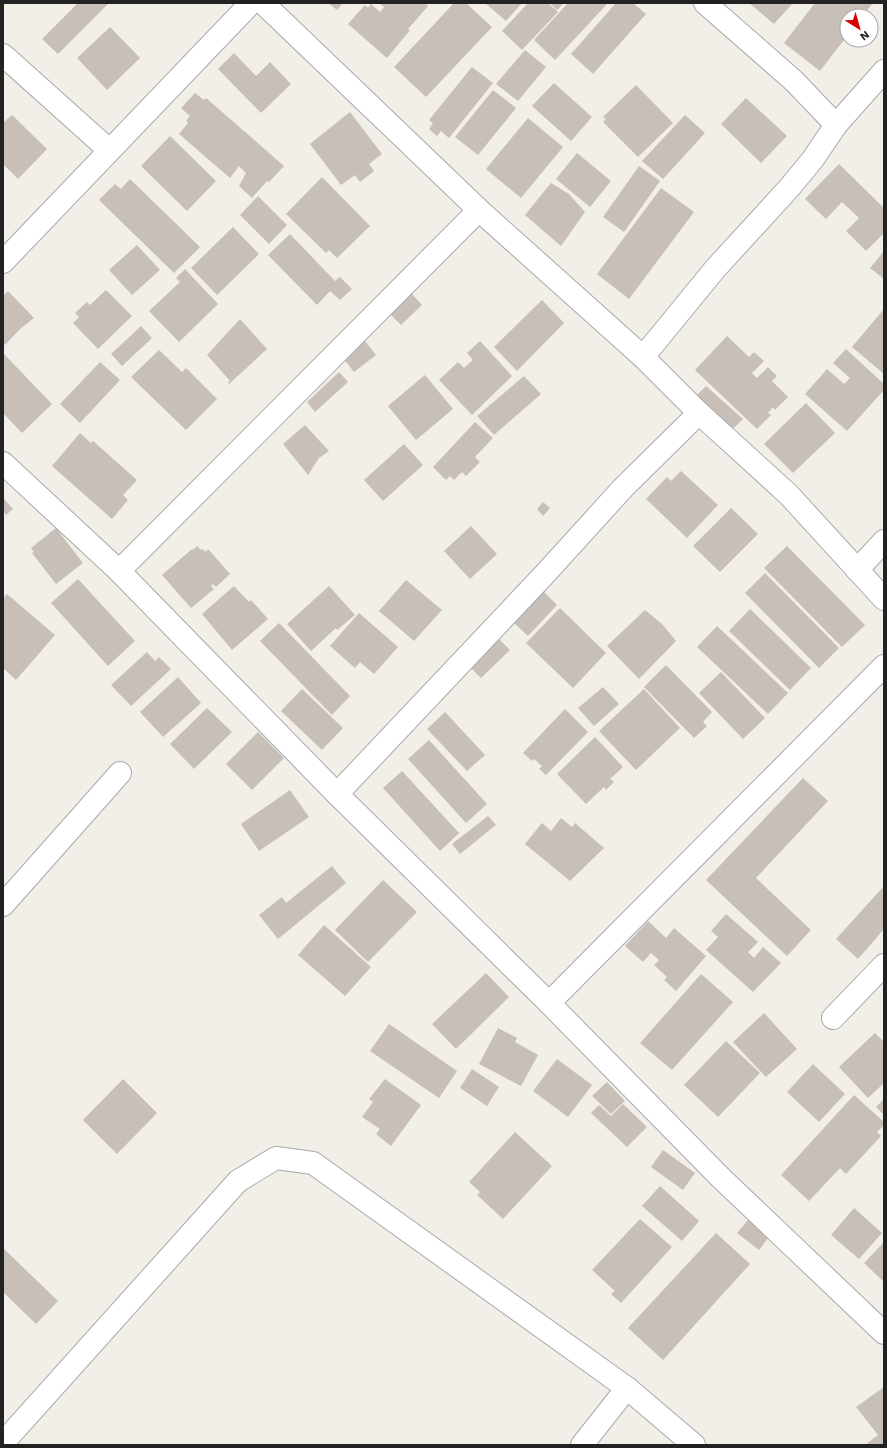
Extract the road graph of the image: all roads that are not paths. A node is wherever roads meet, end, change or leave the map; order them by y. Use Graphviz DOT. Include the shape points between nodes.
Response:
graph roads {
  1 [pos="251,3"];
  2 [pos="263,3"];
  3 [pos="705,3"];
  4 [pos="3,55"];
  5 [pos="884,71"];
  6 [pos="836,124"];
  7 [pos="108,150"];
  8 [pos="479,210"];
  9 [pos="3,262"];
  10 [pos="642,357"];
  11 [pos="699,413"];
  12 [pos="3,463"];
  13 [pos="884,540"];
  14 [pos="857,570"];
  15 [pos="119,571"];
  16 [pos="884,599"];
  17 [pos="884,666"];
  18 [pos="120,773"];
  19 [pos="337,794"];
  20 [pos="3,905"];
  21 [pos="884,965"];
  22 [pos="549,1003"];
  23 [pos="833,1018"];
  24 [pos="884,1333"];
  25 [pos="627,1388"];
  26 [pos="3,1443"];
  27 [pos="582,1445"];
  28 [pos="694,1445"];
  1 -- 7 [label="street"];
  2 -- 8 [label="street"];
  3 -- 6 [label="street" via="794,81"];
  4 -- 7 [label="street"];
  5 -- 6 [label="street"];
  6 -- 10 [label="street" via="813,159 790,187 715,269"];
  7 -- 9 [label="street"];
  8 -- 10 [label="street"];
  8 -- 15 [label="street"];
  10 -- 11 [label="street"];
  11 -- 14 [label="street" via="789,495"];
  11 -- 19 [label="street" via="623,488"];
  12 -- 15 [label="street"];
  13 -- 14 [label="street"];
  14 -- 16 [label="street"];
  15 -- 19 [label="street"];
  17 -- 22 [label="street"];
  18 -- 20 [label="street"];
  19 -- 22 [label="street"];
  21 -- 23 [label="street"];
  22 -- 24 [label="street" via="721,1178"];
  25 -- 26 [label="street" via="313,1163 276,1158 238,1181"];
  25 -- 27 [label="street"];
  25 -- 28 [label="street"];
}
